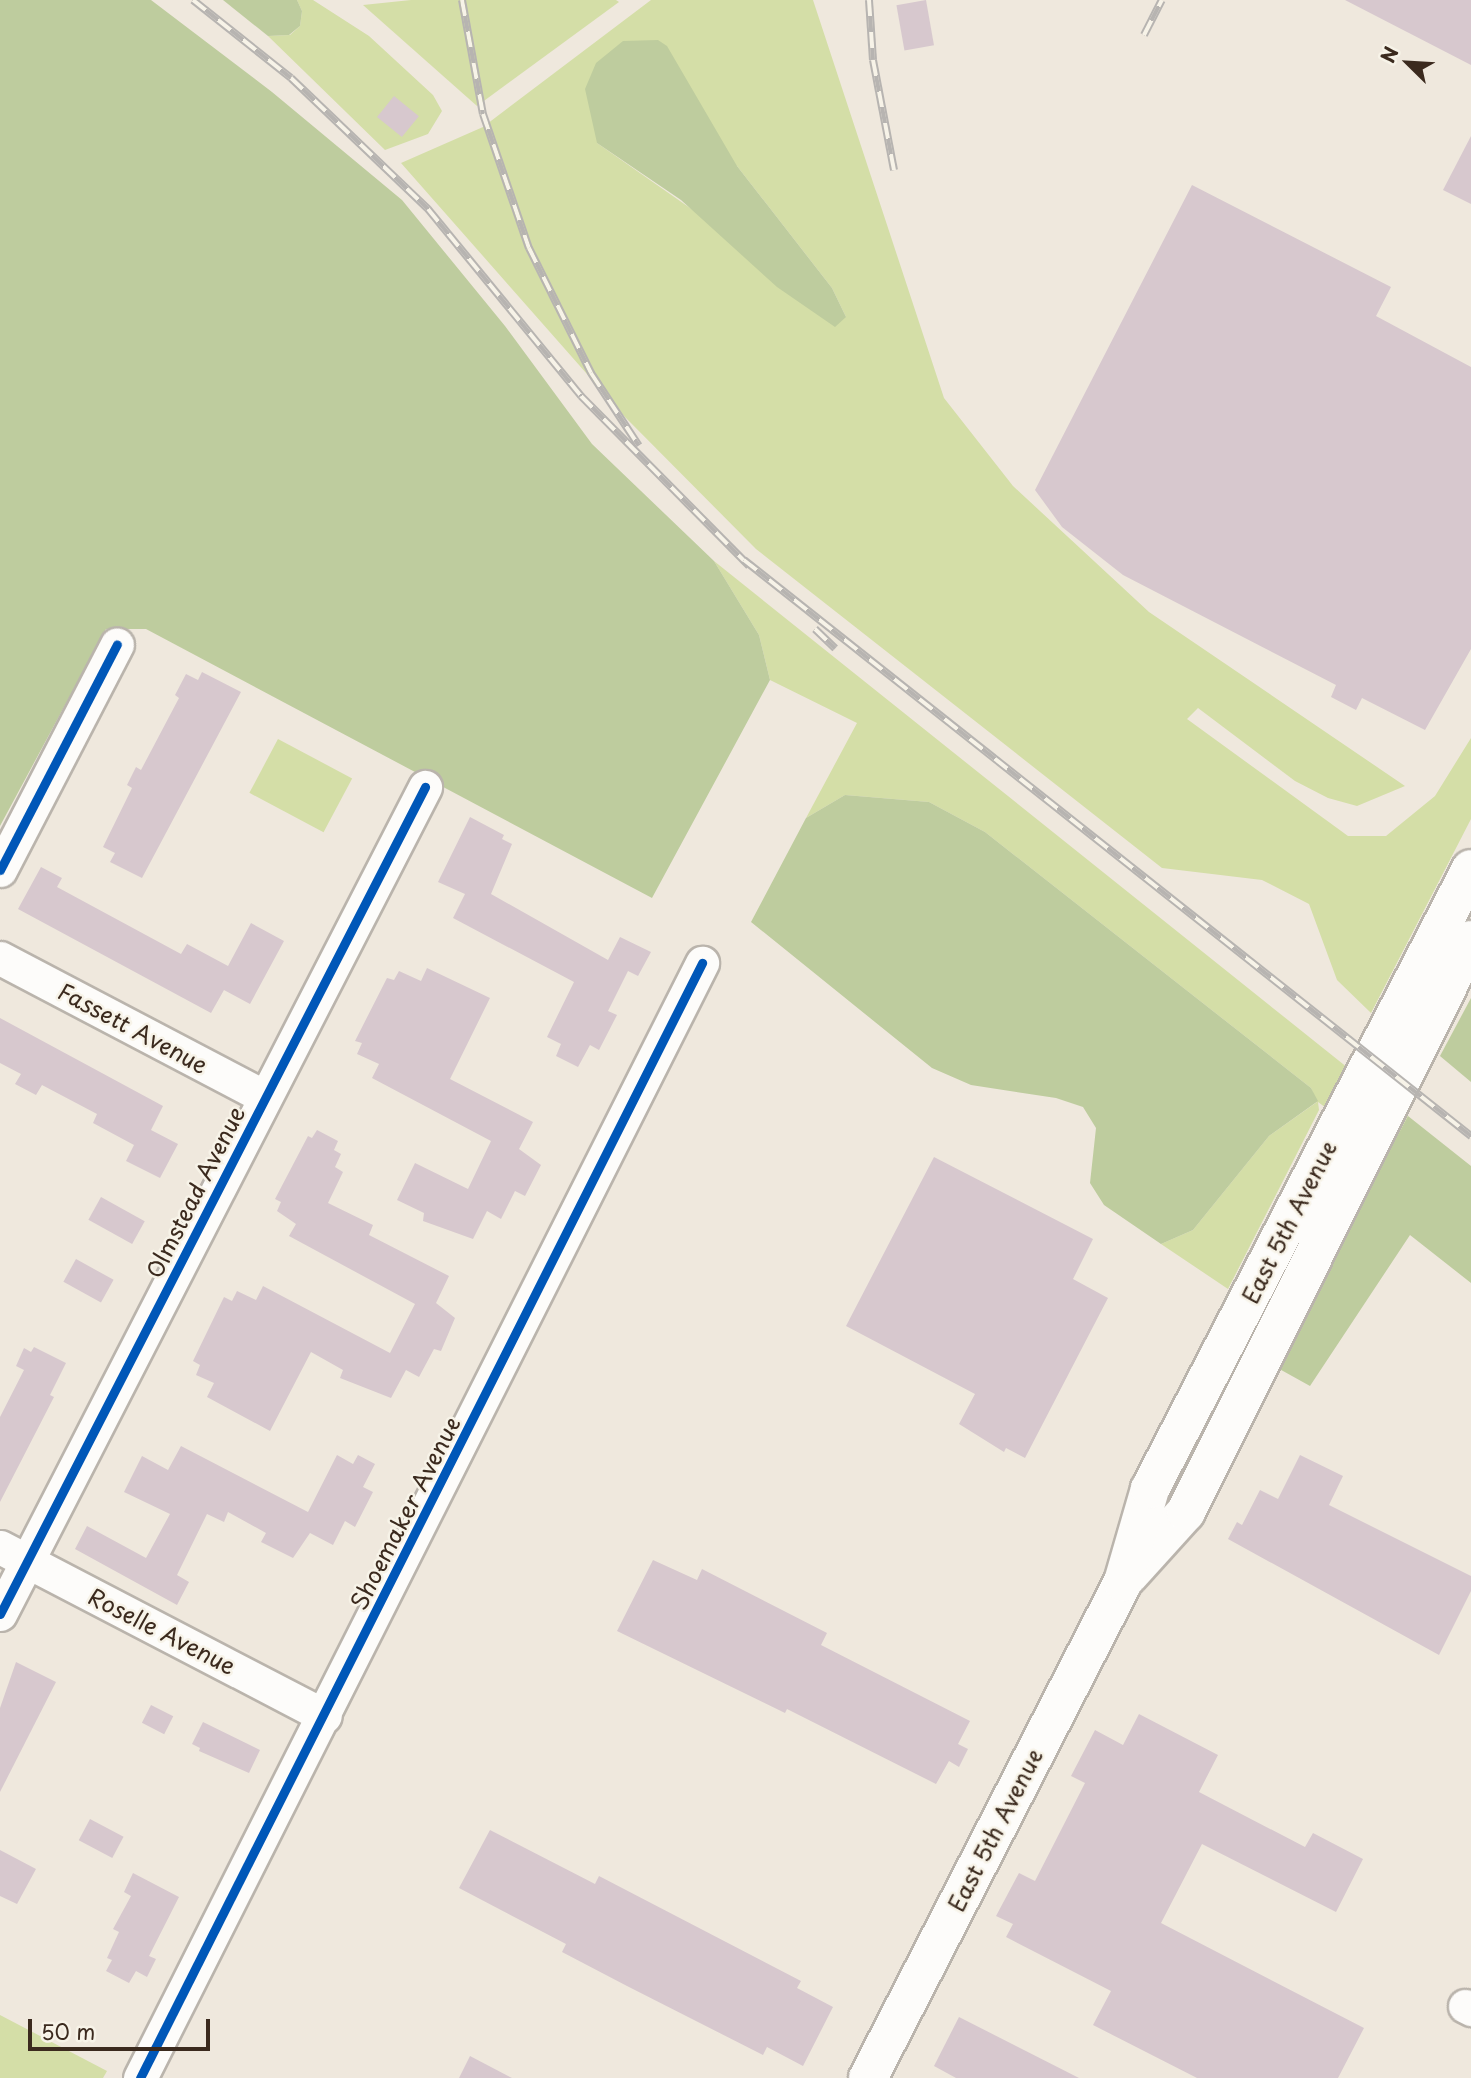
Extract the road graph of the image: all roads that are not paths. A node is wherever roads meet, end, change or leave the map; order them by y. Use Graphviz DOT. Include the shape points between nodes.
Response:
graph roads {
  1 [pos="117,644"];
  2 [pos="425,787"];
  3 [pos="1471,869"];
  4 [pos="0,870"];
  5 [pos="1471,940"];
  6 [pos="0,958"];
  7 [pos="702,963"];
  8 [pos="265,1097"];
  9 [pos="14,1554"];
  10 [pos="1123,1582"];
  11 [pos="0,1614"];
  12 [pos="325,1716"];
  13 [pos="140,2078"];
  14 [pos="867,2078"];
  1 -- 4 [label="street"];
  2 -- 8 [label="street, Olmstead Avenue"];
  3 -- 10 [label="main road, East 5th Avenue" via="1150,1489"];
  5 -- 10 [label="main road, East 5th Avenue" via="1186,1512"];
  6 -- 8 [label="street, Fassett Avenue"];
  7 -- 12 [label="street, Shoemaker Avenue"];
  8 -- 9 [label="street, Olmstead Avenue"];
  9 -- 11 [label="street, Olmstead Avenue"];
  9 -- 12 [label="street, Roselle Avenue"];
  10 -- 14 [label="main road, East 5th Avenue"];
  12 -- 13 [label="street, Shoemaker Avenue"];
}
